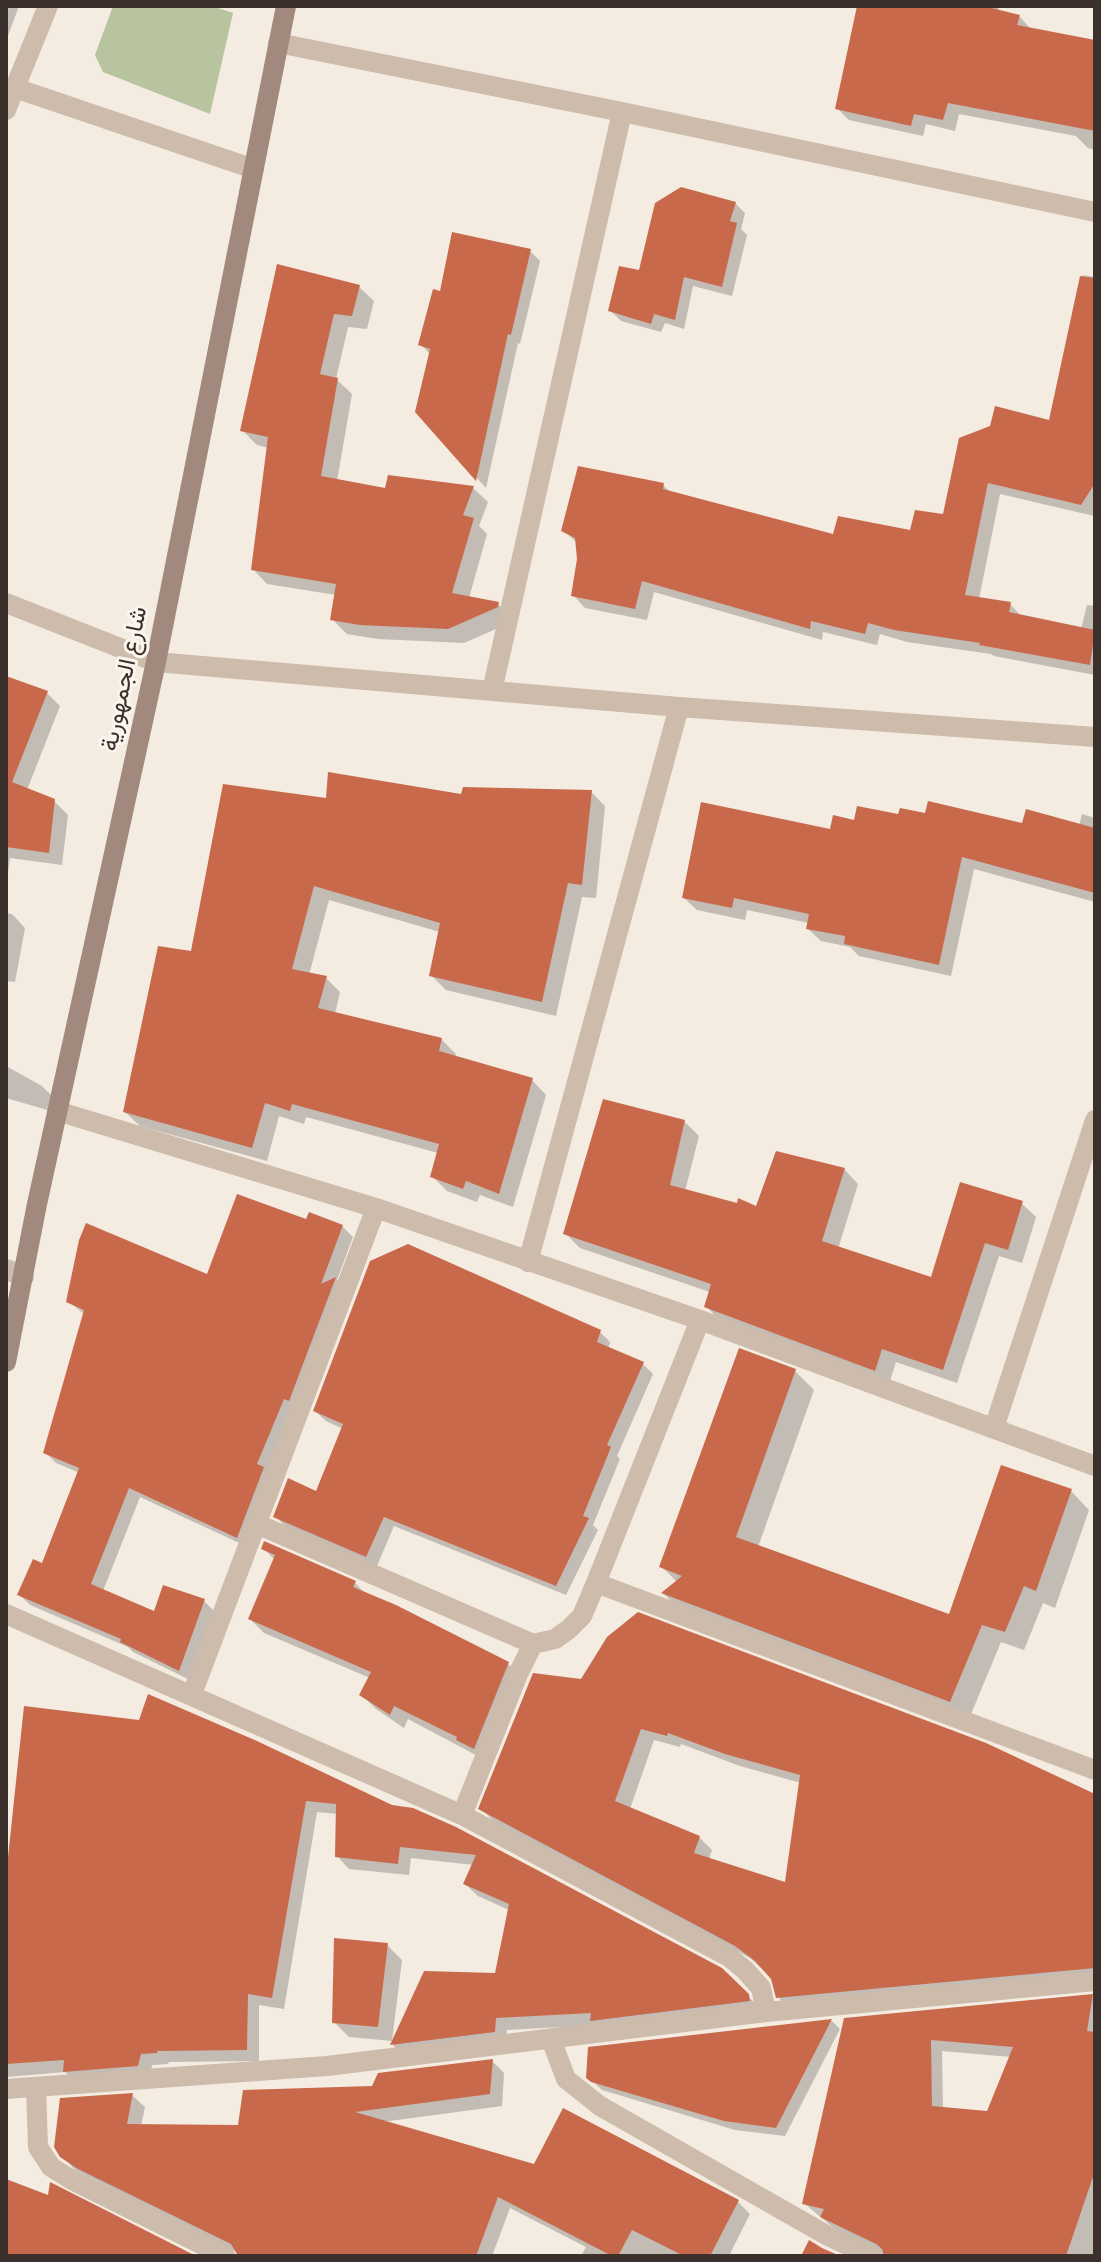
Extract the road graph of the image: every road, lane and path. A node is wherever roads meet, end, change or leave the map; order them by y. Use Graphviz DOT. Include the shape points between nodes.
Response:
graph roads {
  1 [pos="48,6"];
  2 [pos="286,6"];
  3 [pos="278,43"];
  4 [pos="15,88"];
  5 [pos="6,110"];
  6 [pos="622,112"];
  7 [pos="254,169"];
  8 [pos="1095,212"];
  9 [pos="6,603"];
  10 [pos="156,662"];
  11 [pos="492,691"];
  12 [pos="679,707"];
  13 [pos="1095,737"];
  14 [pos="57,1111"];
  15 [pos="1095,1120"];
  16 [pos="376,1208"];
  17 [pos="528,1262"];
  18 [pos="15,1273"];
  19 [pos="700,1320"];
  20 [pos="6,1362"];
  21 [pos="994,1428"];
  22 [pos="1095,1466"];
  23 [pos="257,1524"];
  24 [pos="596,1583"];
  25 [pos="6,1614"];
  26 [pos="533,1644"];
  27 [pos="192,1694"];
  28 [pos="1095,1770"];
  29 [pos="462,1815"];
  30 [pos="1095,1981"];
  31 [pos="766,2012"];
  32 [pos="551,2039"];
  33 [pos="36,2087"];
  34 [pos="6,2089"];
  35 [pos="225,2256"];
  36 [pos="871,2256"];
  1 -- 4 [label="street"];
  2 -- 3 [label="main road, شارع الجمهورية"];
  3 -- 6 [label="street"];
  3 -- 7 [label="main road, شارع الجمهورية"];
  4 -- 5 [label="street"];
  4 -- 7 [label="street"];
  6 -- 8 [label="street"];
  6 -- 11 [label="street"];
  7 -- 10 [label="main road, شارع الجمهورية"];
  9 -- 10 [label="street"];
  10 -- 11 [label="street"];
  10 -- 14 [label="main road, شارع الجمهورية"];
  11 -- 12 [label="street"];
  12 -- 13 [label="street"];
  12 -- 17 [label="street"];
  14 -- 16 [label="street"];
  14 -- 18 [label="main road, شارع الجمهورية"];
  15 -- 21 [label="street"];
  16 -- 17 [label="street"];
  16 -- 23 [label="street"];
  17 -- 19 [label="street"];
  18 -- 20 [label="main road, شارع الجمهورية"];
  19 -- 21 [label="street"];
  19 -- 24 [label="street"];
  21 -- 22 [label="street"];
  23 -- 26 [label="street"];
  23 -- 27 [label="street"];
  24 -- 26 [label="street" via="582,1616 569,1629"];
  24 -- 28 [label="street"];
  25 -- 27 [label="street"];
  26 -- 29 [label="street"];
  27 -- 29 [label="street"];
  29 -- 31 [label="street" via="729,1957 761,1988"];
  30 -- 31 [label="street"];
  31 -- 32 [label="street"];
  32 -- 33 [label="street" via="327,2066"];
  32 -- 36 [label="street" via="566,2079 600,2106"];
  33 -- 34 [label="street"];
  33 -- 35 [label="street" via="38,2147 51,2167"];
}
